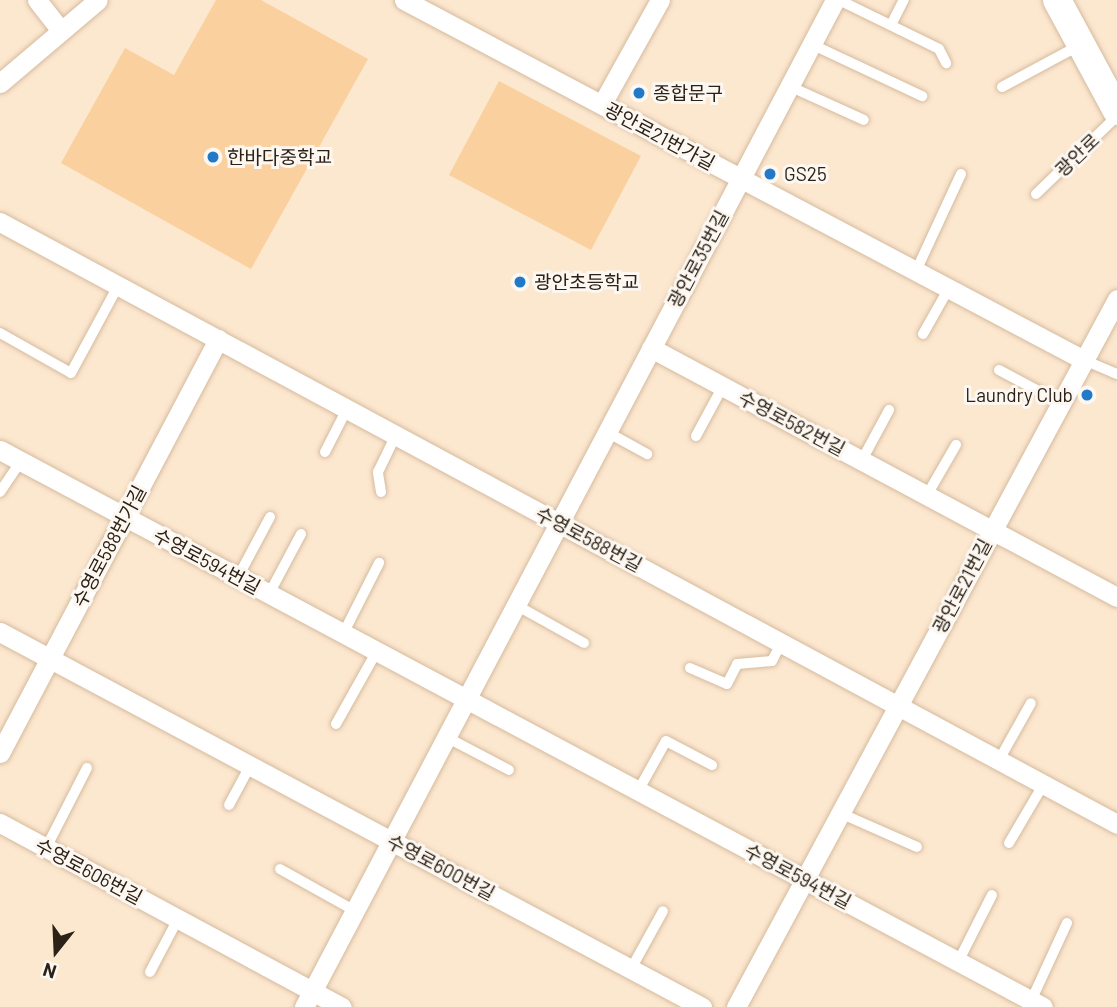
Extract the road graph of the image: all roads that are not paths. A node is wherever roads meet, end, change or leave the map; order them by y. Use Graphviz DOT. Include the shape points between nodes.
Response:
graph roads {
  1 [pos="37,0"];
  2 [pos="98,0"];
  3 [pos="404,0"];
  4 [pos="660,0"];
  5 [pos="837,0"];
  6 [pos="904,0"];
  7 [pos="1057,0"];
  8 [pos="434,7"];
  9 [pos="891,25"];
  10 [pos="61,31"];
  11 [pos="811,44"];
  12 [pos="1081,44"];
  13 [pos="946,63"];
  14 [pos="0,83"];
  15 [pos="789,86"];
  16 [pos="1002,87"];
  17 [pos="922,96"];
  18 [pos="601,104"];
  19 [pos="1117,113"];
  20 [pos="864,120"];
  21 [pos="961,174"];
  22 [pos="741,178"];
  23 [pos="1036,194"];
  24 [pos="0,222"];
  25 [pos="916,271"];
  26 [pos="118,286"];
  27 [pos="949,288"];
  28 [pos="1117,299"];
  29 [pos="0,333"];
  30 [pos="923,334"];
  31 [pos="218,339"];
  32 [pos="651,348"];
  33 [pos="1084,360"];
  34 [pos="999,370"];
  35 [pos="1117,374"];
  36 [pos="723,386"];
  37 [pos="1061,403"];
  38 [pos="347,409"];
  39 [pos="889,410"];
  40 [pos="607,432"];
  41 [pos="396,435"];
  42 [pos="696,436"];
  43 [pos="956,445"];
  44 [pos="0,450"];
  45 [pos="325,452"];
  46 [pos="647,454"];
  47 [pos="862,460"];
  48 [pos="21,461"];
  49 [pos="0,492"];
  50 [pos="381,492"];
  51 [pos="927,495"];
  52 [pos="125,516"];
  53 [pos="270,517"];
  54 [pos="559,523"];
  55 [pos="993,530"];
  56 [pos="301,534"];
  57 [pos="379,563"];
  58 [pos="238,577"];
  59 [pos="1116,593"];
  60 [pos="269,594"];
  61 [pos="516,605"];
  62 [pos="0,632"];
  63 [pos="344,634"];
  64 [pos="584,643"];
  65 [pos="781,643"];
  66 [pos="377,651"];
  67 [pos="50,659"];
  68 [pos="690,668"];
  69 [pos="466,699"];
  70 [pos="1031,702"];
  71 [pos="898,706"];
  72 [pos="336,724"];
  73 [pos="446,737"];
  74 [pos="0,753"];
  75 [pos="999,760"];
  76 [pos="712,765"];
  77 [pos="250,766"];
  78 [pos="87,768"];
  79 [pos="509,770"];
  80 [pos="1044,785"];
  81 [pos="638,790"];
  82 [pos="229,805"];
  83 [pos="840,813"];
  84 [pos="0,823"];
  85 [pos="1117,824"];
  86 [pos="391,841"];
  87 [pos="1009,843"];
  88 [pos="917,847"];
  89 [pos="46,848"];
  90 [pos="280,869"];
  91 [pos="804,880"];
  92 [pos="992,895"];
  93 [pos="355,911"];
  94 [pos="663,911"];
  95 [pos="178,919"];
  96 [pos="1068,923"];
  97 [pos="958,962"];
  98 [pos="631,969"];
  99 [pos="150,972"];
  100 [pos="308,999"];
  101 [pos="1037,1004"];
  102 [pos="342,1007"];
  103 [pos="702,1007"];
  104 [pos="736,1007"];
  1 -- 10 [label="street"];
  2 -- 10 [label="street"];
  3 -- 8 [label="street, 광안로21번가길"];
  4 -- 18 [label="street"];
  5 -- 9 [label="lane, 광안로35번길"];
  5 -- 11 [label="street, 광안로35번길"];
  6 -- 9 [label="lane"];
  7 -- 12 [label="main road, 광안로"];
  8 -- 18 [label="street, 광안로21번가길"];
  9 -- 13 [label="lane, 광안로35번길" via="939,49"];
  10 -- 14 [label="street"];
  11 -- 15 [label="street, 광안로35번길"];
  11 -- 17 [label="lane"];
  12 -- 16 [label="lane"];
  12 -- 19 [label="main road, 광안로"];
  15 -- 20 [label="lane"];
  15 -- 22 [label="street, 광안로35번길"];
  18 -- 22 [label="street, 광안로21번가길"];
  19 -- 23 [label="lane, 광안로"];
  21 -- 25 [label="lane"];
  22 -- 25 [label="street, 광안로21번가길"];
  22 -- 32 [label="street, 광안로35번길"];
  24 -- 26 [label="street, 수영로588번길"];
  25 -- 27 [label="street, 광안로21번가길"];
  26 -- 29 [label="lane" via="71,373"];
  26 -- 31 [label="street, 수영로588번길"];
  27 -- 30 [label="lane"];
  27 -- 33 [label="street, 광안로21번가길"];
  28 -- 33 [label="street, 광안로21번길"];
  31 -- 38 [label="street, 수영로588번길"];
  31 -- 52 [label="street, 수영로588번가길"];
  32 -- 36 [label="street, 수영로582번길"];
  32 -- 40 [label="street, 광안로35번길"];
  33 -- 35 [label="lane"];
  33 -- 37 [label="street, 광안로21번길"];
  34 -- 37 [label="lane"];
  36 -- 42 [label="lane, 수영로582번길"];
  36 -- 47 [label="street, 수영로582번길"];
  37 -- 55 [label="street, 광안로21번길"];
  38 -- 41 [label="street, 수영로588번길"];
  38 -- 45 [label="lane"];
  39 -- 47 [label="lane, 수영로582번길"];
  40 -- 46 [label="lane"];
  40 -- 54 [label="street, 광안로35번길"];
  41 -- 50 [label="lane" via="378,472"];
  41 -- 54 [label="street, 수영로588번길"];
  43 -- 51 [label="lane"];
  44 -- 48 [label="street, 수영로594번길"];
  47 -- 51 [label="street, 수영로582번길"];
  48 -- 49 [label="lane"];
  48 -- 52 [label="street, 수영로594번길"];
  51 -- 55 [label="street, 수영로582번길"];
  52 -- 58 [label="street, 수영로594번길"];
  52 -- 67 [label="street, 수영로588번가길"];
  53 -- 58 [label="lane"];
  54 -- 61 [label="street, 광안로35번길"];
  54 -- 65 [label="street, 수영로588번길"];
  55 -- 59 [label="street, 수영로582번길"];
  55 -- 71 [label="street, 광안로21번길"];
  56 -- 60 [label="lane"];
  57 -- 63 [label="lane"];
  58 -- 60 [label="street, 수영로594번길"];
  60 -- 63 [label="street, 수영로594번길"];
  61 -- 64 [label="lane"];
  61 -- 69 [label="street, 광안로35번길"];
  62 -- 67 [label="street, 수영로600번길"];
  63 -- 66 [label="street, 수영로594번길"];
  65 -- 68 [label="lane" via="772,661 737,664 727,684"];
  65 -- 71 [label="street, 수영로588번길"];
  66 -- 69 [label="street, 수영로594번길"];
  66 -- 72 [label="lane"];
  67 -- 74 [label="street, 수영로588번가길"];
  67 -- 77 [label="street, 수영로600번길"];
  69 -- 73 [label="street, 광안로35번길"];
  69 -- 81 [label="street, 수영로594번길"];
  70 -- 75 [label="lane"];
  71 -- 75 [label="street, 수영로588번길"];
  71 -- 83 [label="street, 광안로21번길"];
  73 -- 79 [label="lane"];
  73 -- 86 [label="street, 광안로35번길"];
  75 -- 80 [label="street, 수영로588번길"];
  76 -- 81 [label="lane" via="666,741"];
  77 -- 82 [label="lane"];
  77 -- 86 [label="street, 수영로600번길"];
  78 -- 89 [label="lane"];
  80 -- 85 [label="street, 수영로588번길"];
  80 -- 87 [label="lane"];
  81 -- 91 [label="street, 수영로594번길"];
  83 -- 88 [label="lane"];
  83 -- 91 [label="street, 광안로21번길"];
  84 -- 89 [label="street, 수영로606번길"];
  86 -- 93 [label="street, 광안로35번길"];
  86 -- 98 [label="street, 수영로600번길"];
  89 -- 95 [label="street, 수영로606번길"];
  90 -- 93 [label="lane"];
  91 -- 97 [label="street, 수영로594번길"];
  91 -- 104 [label="street, 광안로21번길"];
  92 -- 97 [label="lane"];
  93 -- 100 [label="street, 광안로35번길"];
  94 -- 98 [label="lane"];
  95 -- 99 [label="lane"];
  95 -- 100 [label="street, 수영로606번길"];
  96 -- 101 [label="lane"];
  97 -- 101 [label="street, 수영로594번길"];
  98 -- 103 [label="street, 수영로600번길"];
  100 -- 102 [label="street, 수영로606번길"];
}
